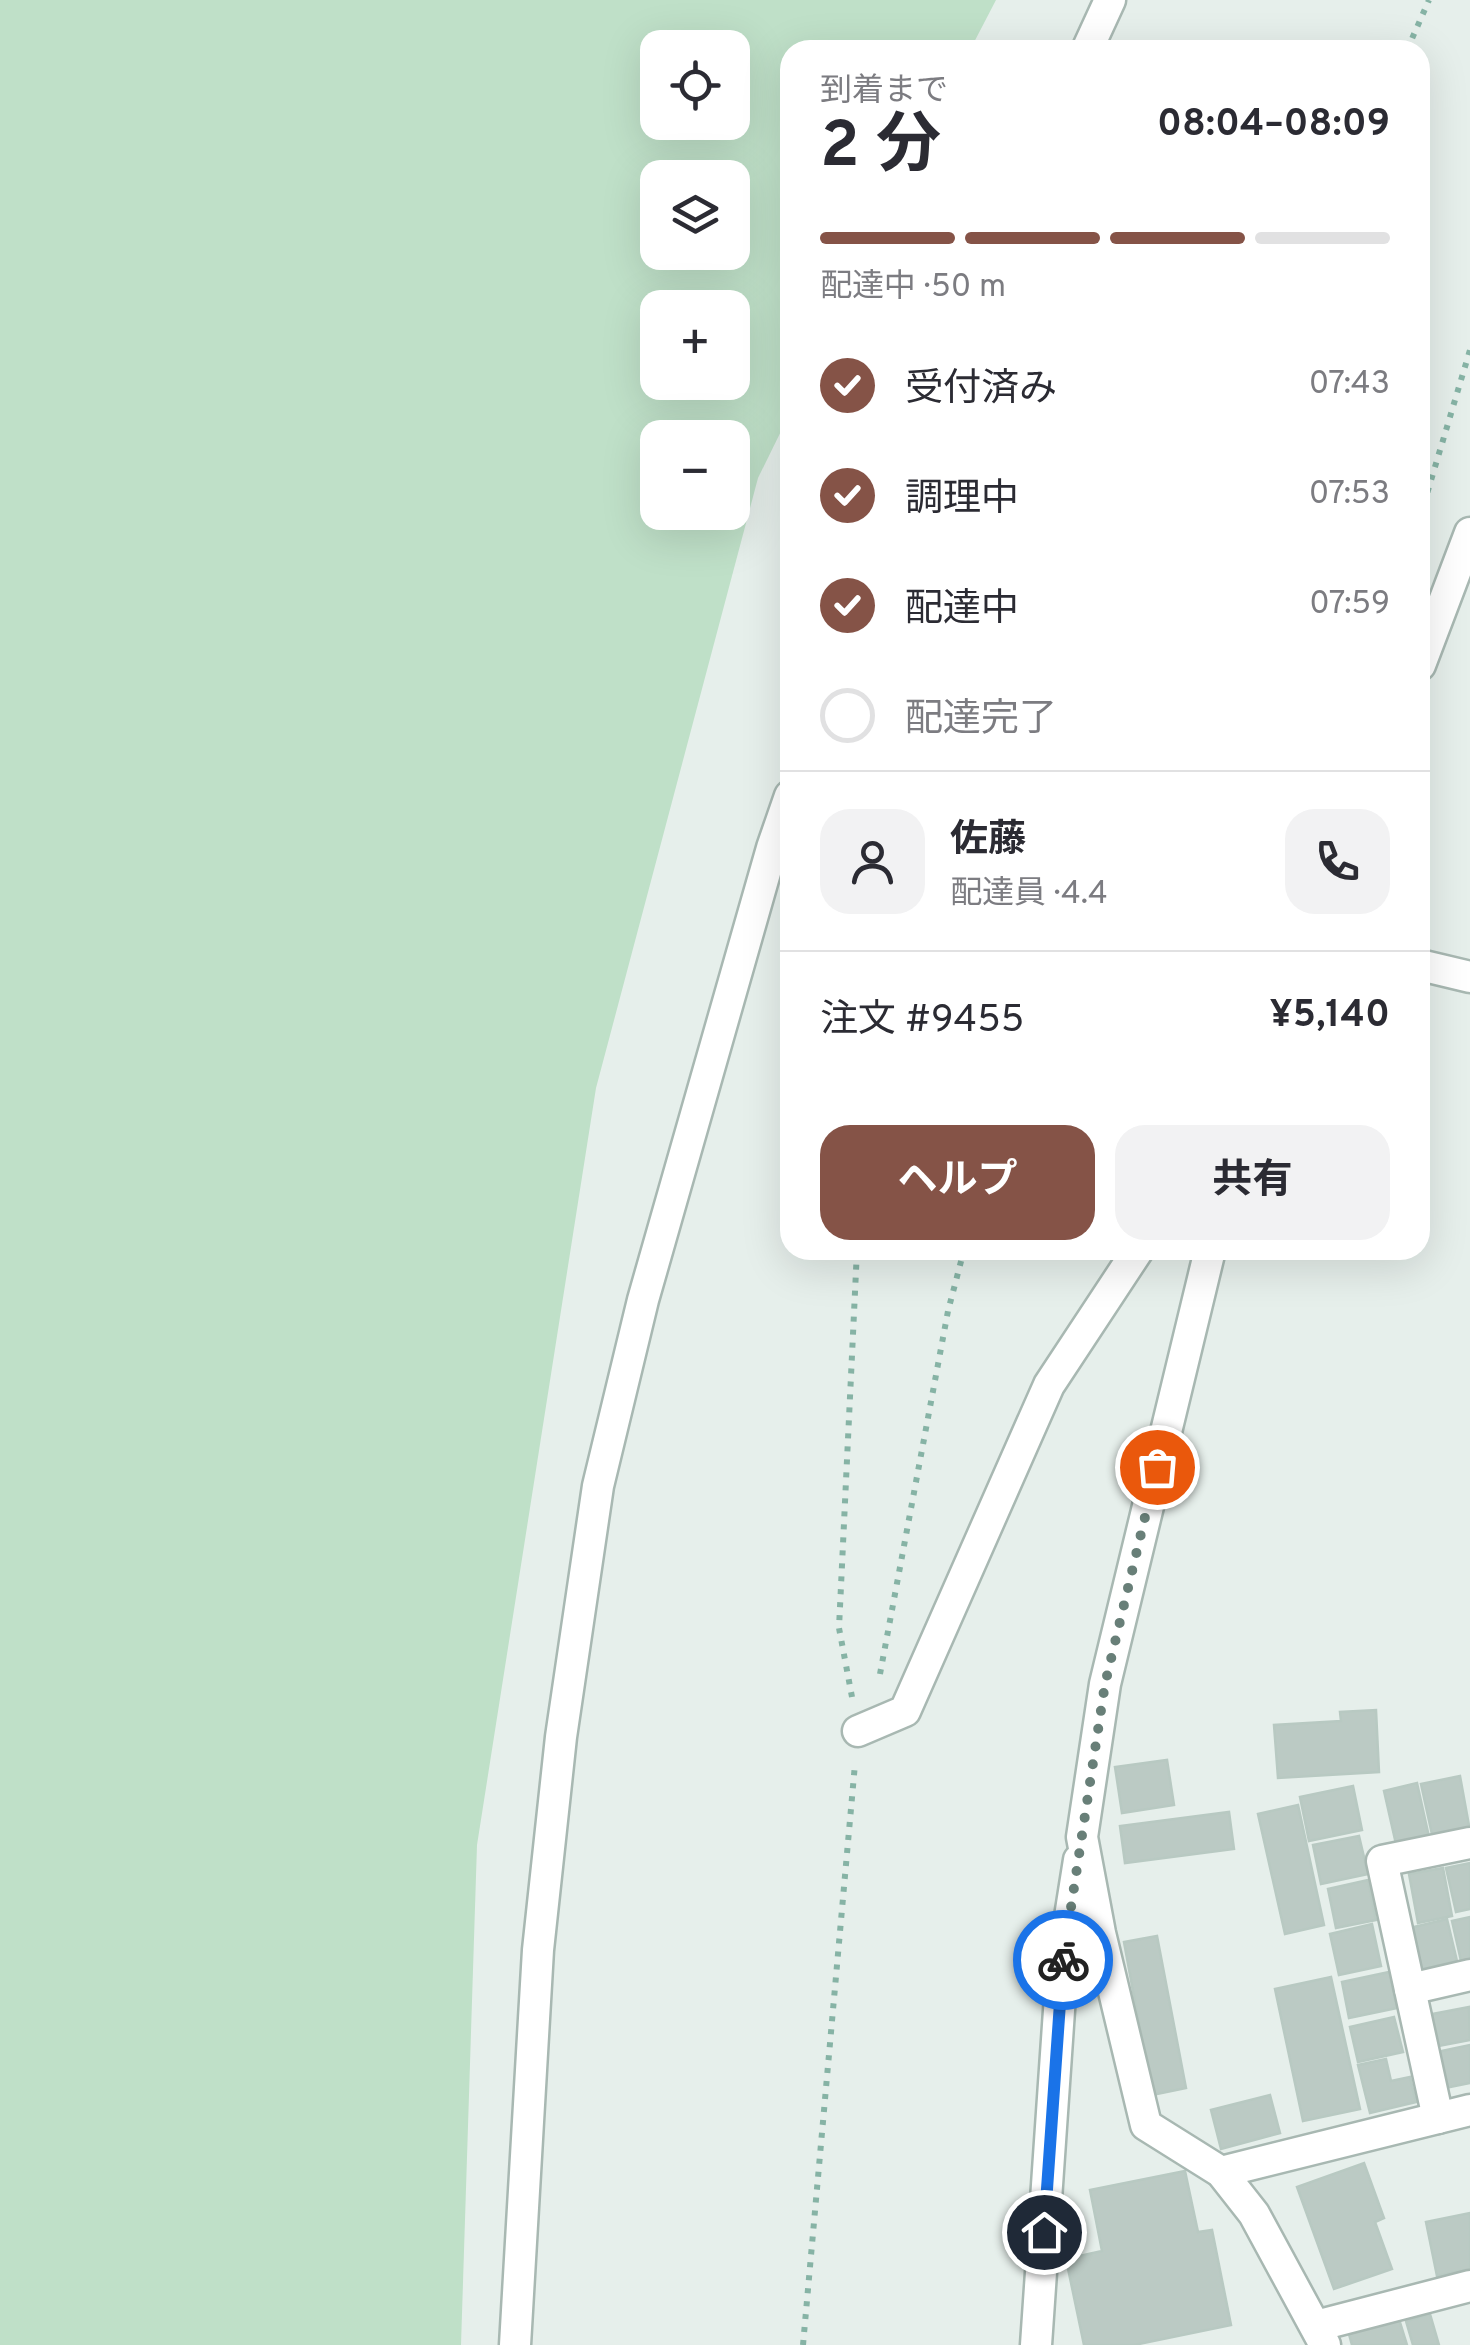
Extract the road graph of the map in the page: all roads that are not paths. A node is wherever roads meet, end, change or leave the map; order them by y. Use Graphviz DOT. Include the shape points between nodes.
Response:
graph roads {
  1 [pos="1110,0"];
  2 [pos="1092,40"];
  3 [pos="1470,533"];
  4 [pos="1430,638"];
  5 [pos="780,825"];
  6 [pos="1430,966"];
  7 [pos="1470,976"];
  8 [pos="1131,1260"];
  9 [pos="1208,1260"];
  10 [pos="858,1731"];
  11 [pos="1082,1837"];
  12 [pos="1470,1843"];
  13 [pos="1470,1975"];
  14 [pos="1410,1988"];
  15 [pos="1470,2110"];
  16 [pos="1438,2118"];
  17 [pos="1221,2172"];
  18 [pos="1470,2286"];
  19 [pos="1320,2335"];
  20 [pos="515,2345"];
  21 [pos="1036,2345"];
  1 -- 2 [label="street"];
  3 -- 4 [label="street"];
  5 -- 20 [label="street" via="643,1300 598,1486 560,1737 538,1950"];
  6 -- 7 [label="street"];
  8 -- 10 [label="street" via="1049,1386 905,1711"];
  9 -- 11 [label="street" via="1105,1684"];
  11 -- 17 [label="street" via="1146,2125"];
  11 -- 21 [label="street" via="1062,1967"];
  12 -- 14 [label="street" via="1382,1861"];
  13 -- 14 [label="street"];
  14 -- 16 [label="street"];
  15 -- 16 [label="street"];
  16 -- 17 [label="street"];
  17 -- 19 [label="street" via="1254,2214"];
  18 -- 19 [label="street"];
}
